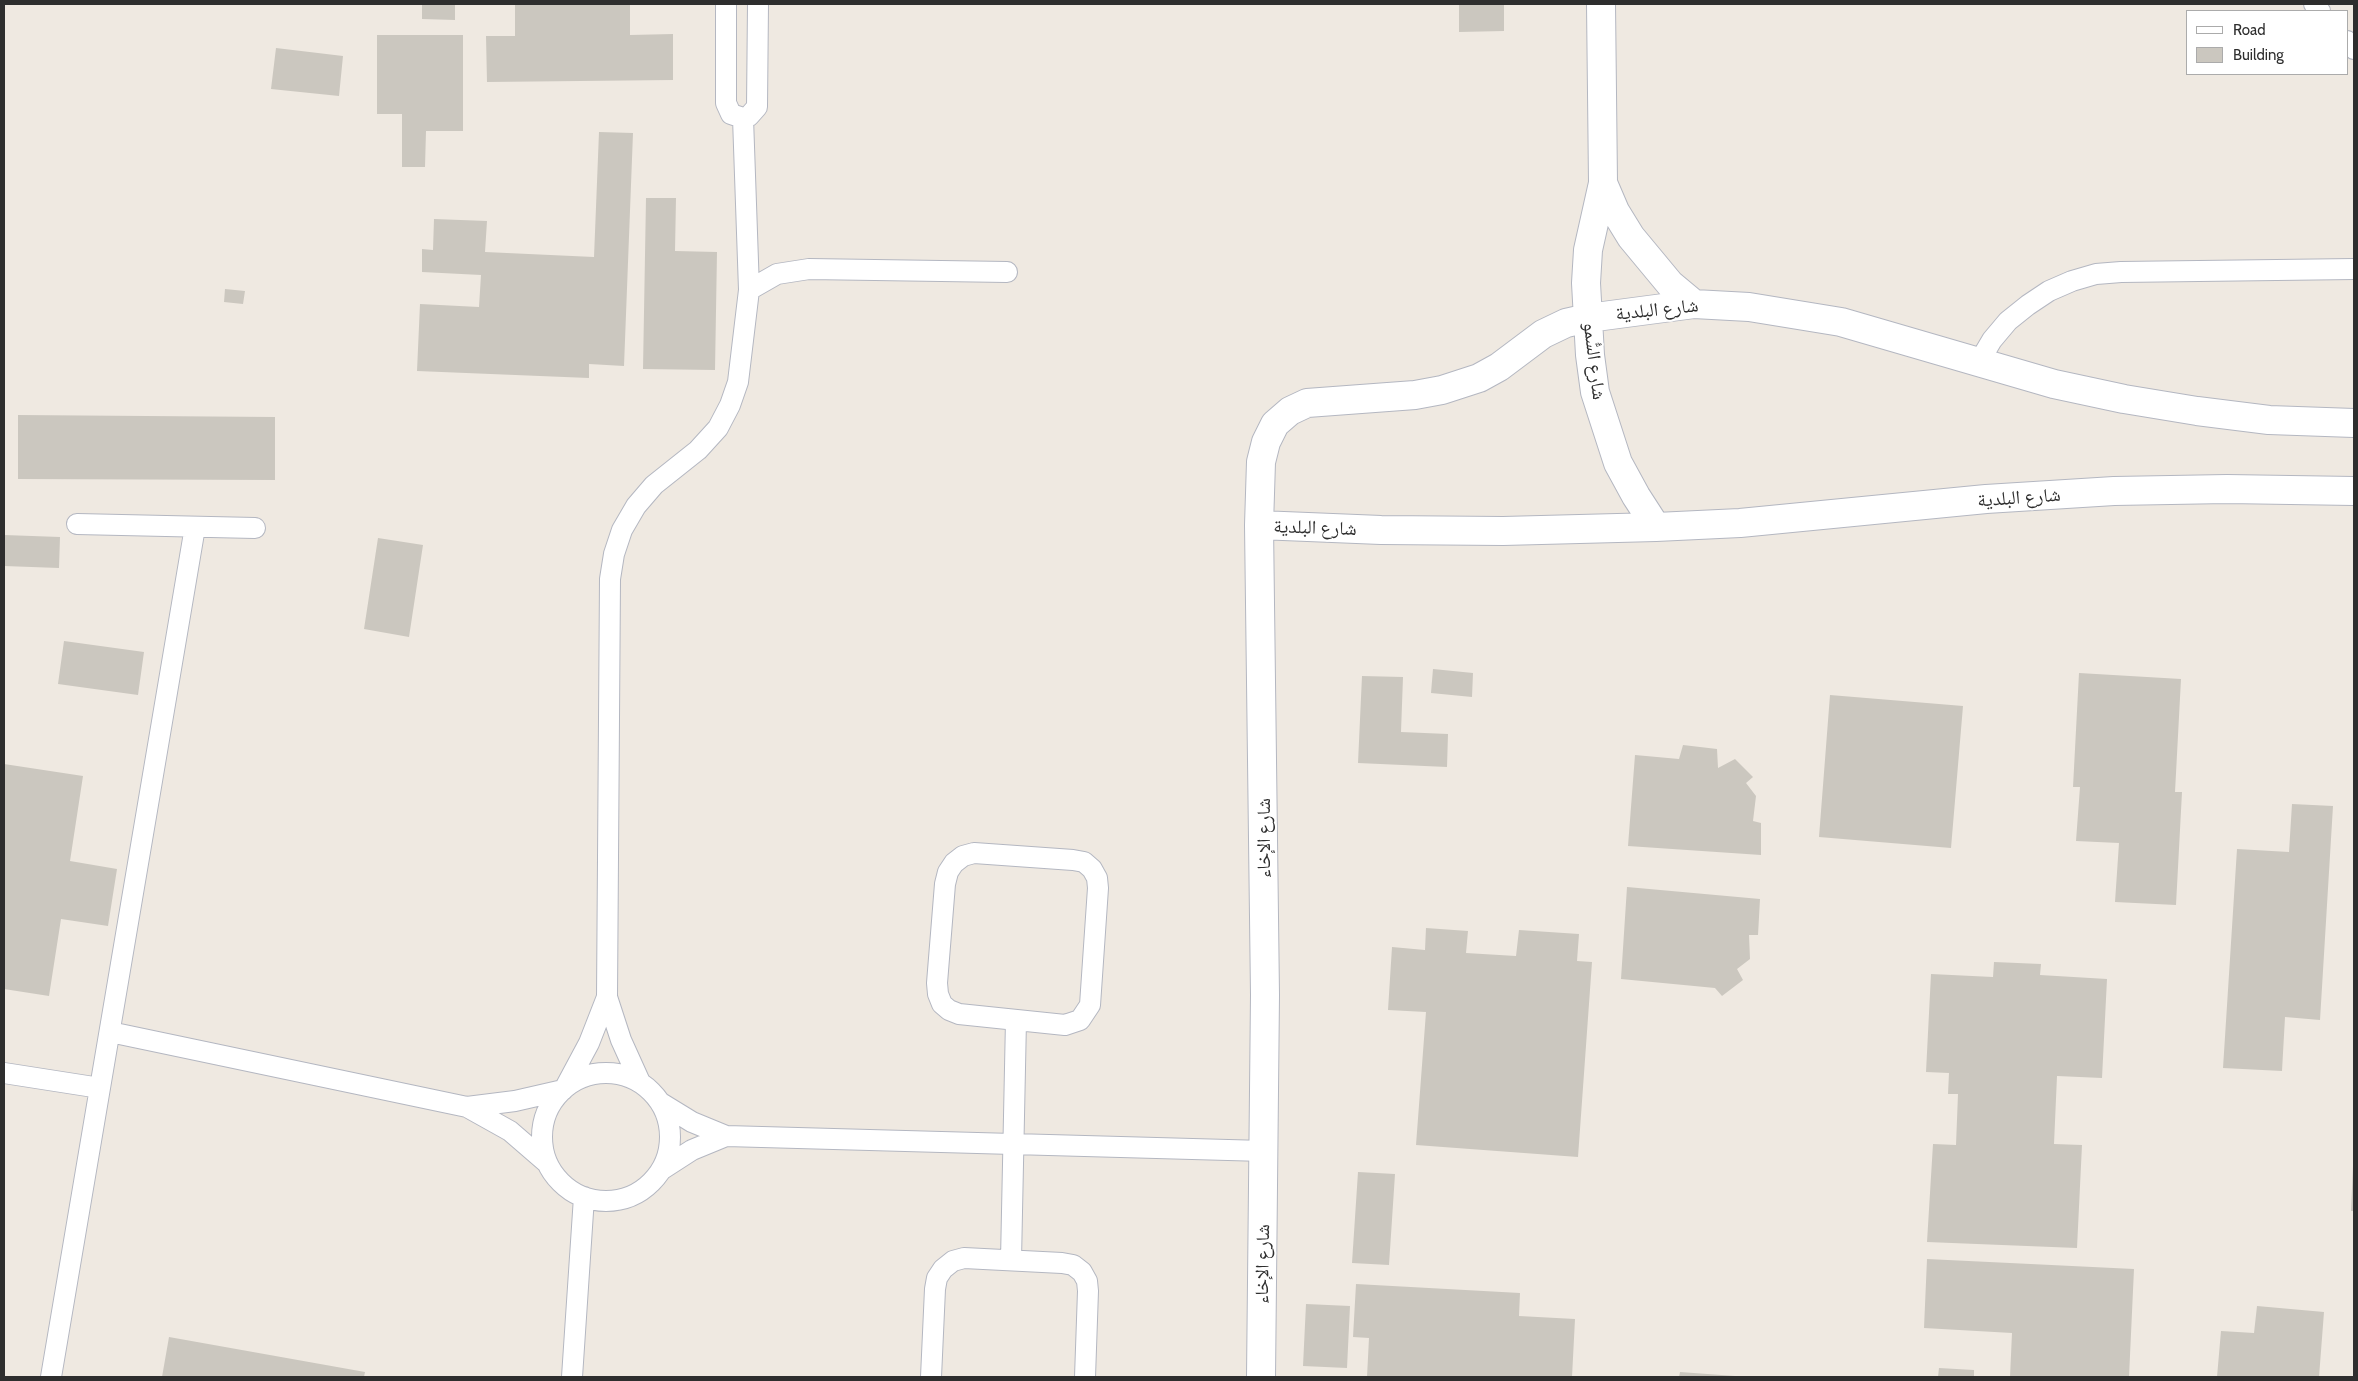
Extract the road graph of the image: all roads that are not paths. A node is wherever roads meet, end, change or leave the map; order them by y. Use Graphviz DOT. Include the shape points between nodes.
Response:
graph roads {
  1 [pos="726,4"];
  2 [pos="758,4"];
  3 [pos="1601,4"];
  4 [pos="743,118"];
  5 [pos="1603,183"];
  6 [pos="2354,269"];
  7 [pos="1007,272"];
  8 [pos="749,290"];
  9 [pos="1694,304"];
  10 [pos="1588,318"];
  11 [pos="1979,362"];
  12 [pos="2354,423"];
  13 [pos="2354,491"];
  14 [pos="77,524"];
  15 [pos="1259,525"];
  16 [pos="195,527"];
  17 [pos="1656,527"];
  18 [pos="255,528"];
  19 [pos="607,997"];
  20 [pos="1016,1020"];
  21 [pos="110,1032"];
  22 [pos="4,1073"];
  23 [pos="640,1082"];
  24 [pos="100,1088"];
  25 [pos="564,1089"];
  26 [pos="661,1103"];
  27 [pos="467,1107"];
  28 [pos="726,1136"];
  29 [pos="1013,1144"];
  30 [pos="1264,1150"];
  31 [pos="547,1163"];
  32 [pos="661,1170"];
  33 [pos="584,1198"];
  34 [pos="1011,1260"];
  35 [pos="51,1377"];
  36 [pos="572,1377"];
  37 [pos="931,1377"];
  38 [pos="1085,1377"];
  39 [pos="1261,1377"];
  1 -- 4 [label="lane" via="726,103 731,114"];
  2 -- 4 [label="lane" via="757,107"];
  3 -- 5 [label="street, شارع السُّمو"];
  4 -- 8 [label="lane"];
  5 -- 9 [label="street, شارع السُّمو" via="1615,211 1640,249 1670,284"];
  5 -- 10 [label="street, شارع السُّمو" via="1588,250"];
  6 -- 11 [label="lane" via="2096,274 2057,288 2028,305 2003,328"];
  7 -- 8 [label="lane" via="809,268 777,274"];
  8 -- 19 [label="lane" via="743,357 730,406 718,428 698,450 654,485 636,506 622,530 614,554 610,579"];
  9 -- 10 [label="street, شارع البلدية"];
  9 -- 11 [label="street, شارع البلدية" via="1749,307 1841,322"];
  10 -- 15 [label="street, شارع البلدية" via="1566,323 1543,334 1479,378 1442,390 1415,396 1307,403 1290,411 1275,424 1266,442 1261,462"];
  10 -- 17 [label="street, شارع السُّمو" via="1595,392 1605,428 1618,463"];
  11 -- 12 [label="street, شارع البلدية" via="2054,384 2197,412 2269,420"];
  13 -- 17 [label="street, شارع البلدية" via="2226,489 2114,492"];
  14 -- 16 [label="lane"];
  15 -- 17 [label="street, شارع البلدية" via="1494,531"];
  15 -- 30 [label="street, شارع الإخاء" via="1264,760"];
  16 -- 18 [label="lane"];
  16 -- 21 [label="lane"];
  19 -- 23 [label="lane" via="621,1040"];
  19 -- 25 [label="lane" via="589,1043"];
  20 -- 20 [label="lane" via="1065,1025 1080,1020 1090,1005 1097,878 1084,862 1073,860 974,853 963,856 948,872 937,983 940,999 949,1010 959,1014"];
  20 -- 29 [label="lane"];
  21 -- 24 [label="lane"];
  21 -- 27 [label="lane"];
  22 -- 24 [label="lane"];
  23 -- 25 [label="lane" via="621,1074 601,1072 582,1077"];
  23 -- 26 [label="lane"];
  24 -- 35 [label="lane"];
  25 -- 27 [label="lane" via="515,1101"];
  25 -- 31 [label="lane" via="550,1105 543,1124 542,1144"];
  26 -- 28 [label="lane" via="692,1122"];
  26 -- 32 [label="lane" via="670,1136 668,1154"];
  27 -- 31 [label="lane" via="510,1131"];
  28 -- 29 [label="lane"];
  28 -- 32 [label="lane" via="692,1150"];
  29 -- 30 [label="lane"];
  29 -- 34 [label="lane"];
  30 -- 39 [label="street, شارع الإخاء"];
  31 -- 33 [label="lane" via="556,1178"];
  32 -- 33 [label="lane" via="636,1194 601,1202"];
  33 -- 36 [label="lane"];
  34 -- 37 [label="lane" via="964,1258 953,1261 937,1278"];
  34 -- 38 [label="lane" via="1062,1263 1073,1265 1082,1272 1088,1291"];
}
